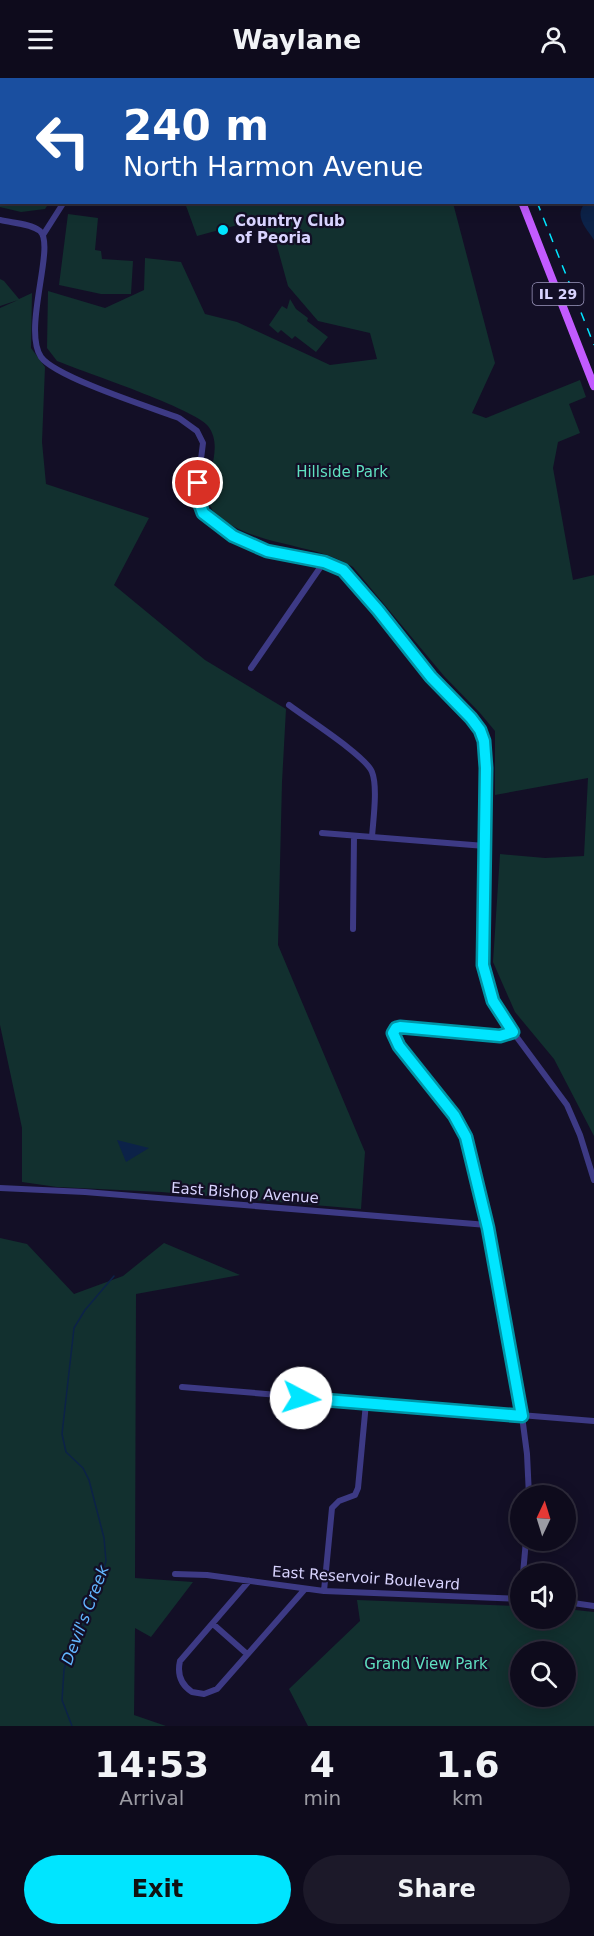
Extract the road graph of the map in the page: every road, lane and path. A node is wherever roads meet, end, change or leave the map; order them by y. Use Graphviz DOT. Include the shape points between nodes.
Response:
graph roads {
  1 [pos="63,204"];
  2 [pos="523,204"];
  3 [pos="0,220"];
  4 [pos="43,235"];
  5 [pos="594,386"];
  6 [pos="324,562"];
  7 [pos="251,668"];
  8 [pos="290,705"];
  9 [pos="322,833"];
  10 [pos="354,836"];
  11 [pos="372,837"];
  12 [pos="485,846"];
  13 [pos="353,929"];
  14 [pos="513,1032"];
  15 [pos="594,1180"];
  16 [pos="0,1188"];
  17 [pos="487,1225"];
  18 [pos="182,1387"];
  19 [pos="366,1403"];
  20 [pos="522,1416"];
  21 [pos="594,1421"];
  22 [pos="529,1485"];
  23 [pos="175,1574"];
  24 [pos="249,1581"];
  25 [pos="305,1589"];
  26 [pos="324,1591"];
  27 [pos="510,1599"];
  28 [pos="576,1603"];
  29 [pos="594,1606"];
  30 [pos="213,1624"];
  31 [pos="247,1654"];
  1 -- 4 [label="street"];
  2 -- 5 [label="main road, IL 29"];
  3 -- 4 [label="street" via="33,227"];
  4 -- 6 [label="street" via="35,334 41,358 77,379 186,422 203,443 198,495 203,513 233,536 267,551"];
  6 -- 7 [label="street"];
  6 -- 12 [label="street" via="338,567 350,578 480,730 486,768"];
  8 -- 11 [label="street" via="359,757 372,772"];
  9 -- 10 [label="street"];
  10 -- 11 [label="street"];
  10 -- 13 [label="street"];
  11 -- 12 [label="street"];
  12 -- 14 [label="street" via="485,978 495,1005"];
  14 -- 15 [label="street" via="569,1109"];
  14 -- 17 [label="street" via="500,1036 400,1027 394,1030 401,1048 462,1127"];
  16 -- 17 [label="street, East Bishop Avenue"];
  17 -- 20 [label="street"];
  18 -- 19 [label="street"];
  19 -- 20 [label="street"];
  19 -- 26 [label="street" via="358,1488 355,1495 332,1508"];
  20 -- 21 [label="street"];
  20 -- 22 [label="street"];
  23 -- 24 [label="street, East Reservoir Boulevard"];
  24 -- 25 [label="street, East Reservoir Boulevard"];
  24 -- 30 [label="street"];
  25 -- 26 [label="street, East Reservoir Boulevard"];
  25 -- 31 [label="street"];
  26 -- 27 [label="street, East Reservoir Boulevard"];
  28 -- 29 [label="street"];
  30 -- 31 [label="street"];
  30 -- 31 [label="street" via="180,1661 179,1676 185,1687 198,1694 216,1690"];
}
